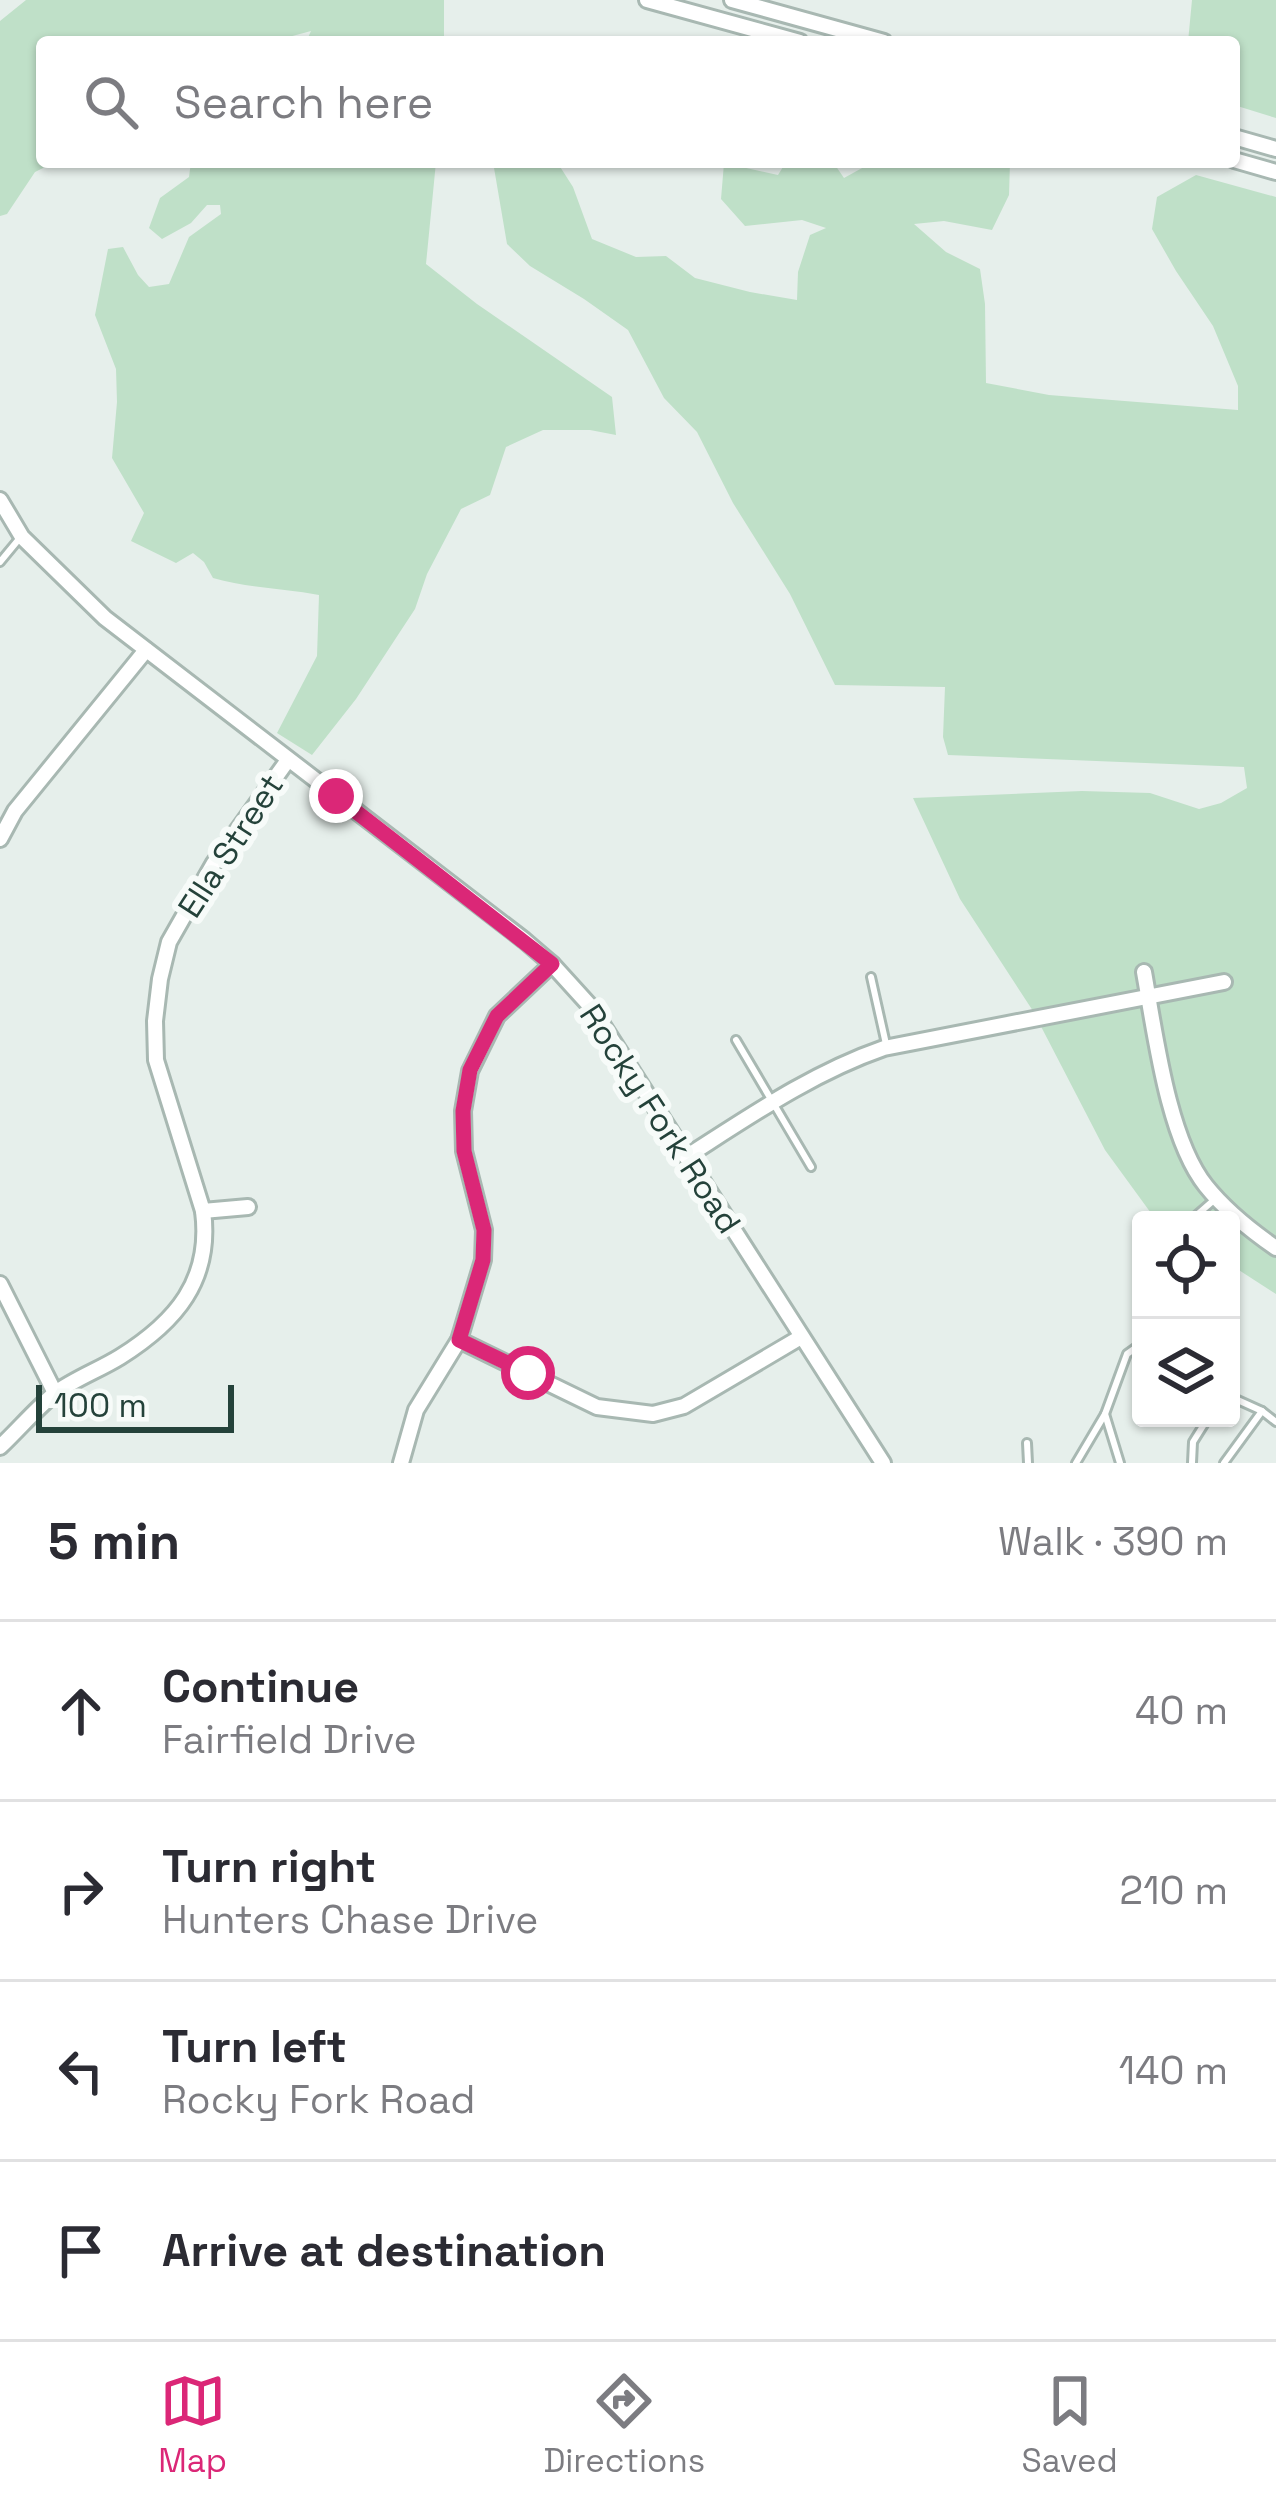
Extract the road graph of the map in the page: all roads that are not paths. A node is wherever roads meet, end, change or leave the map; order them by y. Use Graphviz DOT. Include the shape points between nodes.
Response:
graph roads {
  1 [pos="647,0"];
  2 [pos="732,0"];
  3 [pos="750,2"];
  4 [pos="744,27"];
  5 [pos="778,36"];
  6 [pos="864,36"];
  7 [pos="1240,139"];
  8 [pos="1276,149"];
  9 [pos="1240,162"];
  10 [pos="1276,172"];
  11 [pos="0,500"];
  12 [pos="22,536"];
  13 [pos="0,562"];
  14 [pos="146,650"];
  15 [pos="288,760"];
  16 [pos="0,839"];
  17 [pos="552,964"];
  18 [pos="1144,972"];
  19 [pos="871,977"];
  20 [pos="1225,982"];
  21 [pos="1148,997"];
  22 [pos="736,1040"];
  23 [pos="887,1047"];
  24 [pos="773,1101"];
  25 [pos="686,1157"];
  26 [pos="811,1167"];
  27 [pos="1216,1197"];
  28 [pos="248,1207"];
  29 [pos="203,1211"];
  30 [pos="1201,1211"];
  31 [pos="1276,1248"];
  32 [pos="0,1284"];
  33 [pos="801,1337"];
  34 [pos="459,1340"];
  35 [pos="1132,1350"];
  36 [pos="56,1393"];
  37 [pos="1240,1401"];
  38 [pos="1262,1411"];
  39 [pos="1105,1414"];
  40 [pos="1276,1422"];
  41 [pos="1202,1427"];
  42 [pos="1027,1442"];
  43 [pos="0,1448"];
  44 [pos="401,1463"];
  45 [pos="883,1463"];
  46 [pos="1028,1463"];
  47 [pos="1076,1463"];
  48 [pos="1120,1463"];
  49 [pos="1192,1463"];
  50 [pos="1224,1463"];
  1 -- 4 [label="street"];
  2 -- 3 [label="street"];
  3 -- 4 [label="street"];
  3 -- 6 [label="street"];
  4 -- 5 [label="street"];
  7 -- 8 [label="street"];
  9 -- 10 [label="street"];
  11 -- 12 [label="street, Rocky Fork Road"];
  12 -- 13 [label="lane"];
  12 -- 14 [label="street, Rocky Fork Road"];
  14 -- 15 [label="street, Rocky Fork Road"];
  14 -- 16 [label="street"];
  15 -- 17 [label="street, Rocky Fork Road"];
  15 -- 29 [label="street, Ella Street" via="214,863 169,942 160,979 156,1060"];
  17 -- 25 [label="street, Rocky Fork Road" via="591,1007"];
  17 -- 34 [label="street" via="497,1016 470,1070 464,1151 484,1230 483,1260"];
  18 -- 21 [label="street"];
  19 -- 23 [label="lane"];
  20 -- 21 [label="street"];
  21 -- 23 [label="street"];
  21 -- 27 [label="street" via="1175,1127"];
  22 -- 24 [label="lane"];
  23 -- 24 [label="street"];
  24 -- 25 [label="street"];
  24 -- 26 [label="lane"];
  25 -- 33 [label="street, Rocky Fork Road"];
  27 -- 30 [label="lane"];
  27 -- 31 [label="street"];
  28 -- 29 [label="street"];
  29 -- 36 [label="street, Ella Street" via="200,1268 171,1320"];
  32 -- 36 [label="street"];
  33 -- 34 [label="street" via="684,1406 653,1414 597,1407"];
  33 -- 45 [label="street, Rocky Fork Road"];
  34 -- 44 [label="street" via="416,1411"];
  35 -- 39 [label="lane"];
  36 -- 43 [label="street, Ella Street"];
  37 -- 38 [label="lane"];
  38 -- 40 [label="lane"];
  38 -- 50 [label="lane"];
  39 -- 47 [label="lane"];
  39 -- 48 [label="lane"];
  41 -- 49 [label="lane"];
  42 -- 46 [label="lane"];
}
